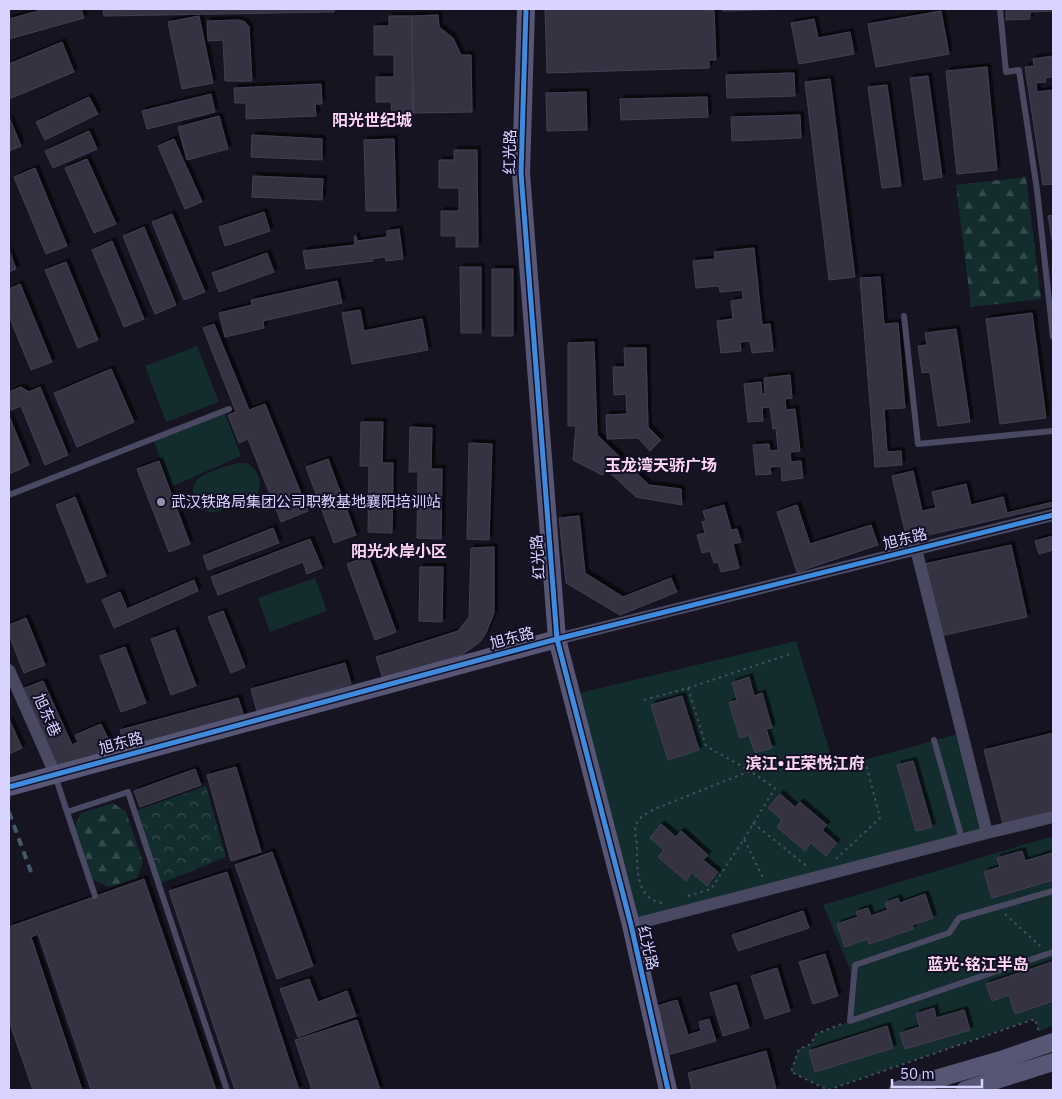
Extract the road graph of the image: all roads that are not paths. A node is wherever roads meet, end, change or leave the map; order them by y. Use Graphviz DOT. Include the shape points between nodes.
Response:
graph roads {
  1 [pos="1000,9"];
  2 [pos="526,12"];
  3 [pos="904,316"];
  4 [pos="1053,337"];
  5 [pos="230,409"];
  6 [pos="1053,431"];
  7 [pos="9,495"];
  8 [pos="1053,515"];
  9 [pos="916,550"];
  10 [pos="557,639"];
  11 [pos="9,670"];
  12 [pos="934,740"];
  13 [pos="55,774"];
  14 [pos="9,788"];
  15 [pos="67,812"];
  16 [pos="1053,817"];
  17 [pos="986,832"];
  18 [pos="962,839"];
  19 [pos="1053,891"];
  20 [pos="95,896"];
  21 [pos="631,926"];
  22 [pos="1051,953"];
  23 [pos="1049,1044"];
  24 [pos="1053,1062"];
  25 [pos="227,1090"];
  26 [pos="668,1090"];
  27 [pos="898,1090"];
  28 [pos="964,1090"];
  1 -- 4 [label="lane" via="1006,72 1019,70 1037,190"];
  2 -- 10 [label="street, 红光路" via="521,173"];
  3 -- 6 [label="lane" via="918,444"];
  5 -- 7 [label="lane"];
  8 -- 9 [label="street, 旭东路"];
  9 -- 10 [label="street, 旭东路"];
  9 -- 17 [label="street"];
  10 -- 13 [label="street, 旭东路"];
  10 -- 21 [label="street, 红光路"];
  11 -- 13 [label="street, 旭东巷"];
  12 -- 18 [label="lane"];
  13 -- 14 [label="street, 旭东路"];
  13 -- 15 [label="lane"];
  15 -- 20 [label="lane"];
  15 -- 25 [label="lane" via="128,792"];
  16 -- 17 [label="street"];
  17 -- 18 [label="street"];
  18 -- 21 [label="street"];
  19 -- 22 [label="lane" via="959,918 949,934 855,964 850,1021"];
  21 -- 26 [label="street, 红光路"];
  23 -- 27 [label="street"];
  24 -- 28 [label="street"];
}
